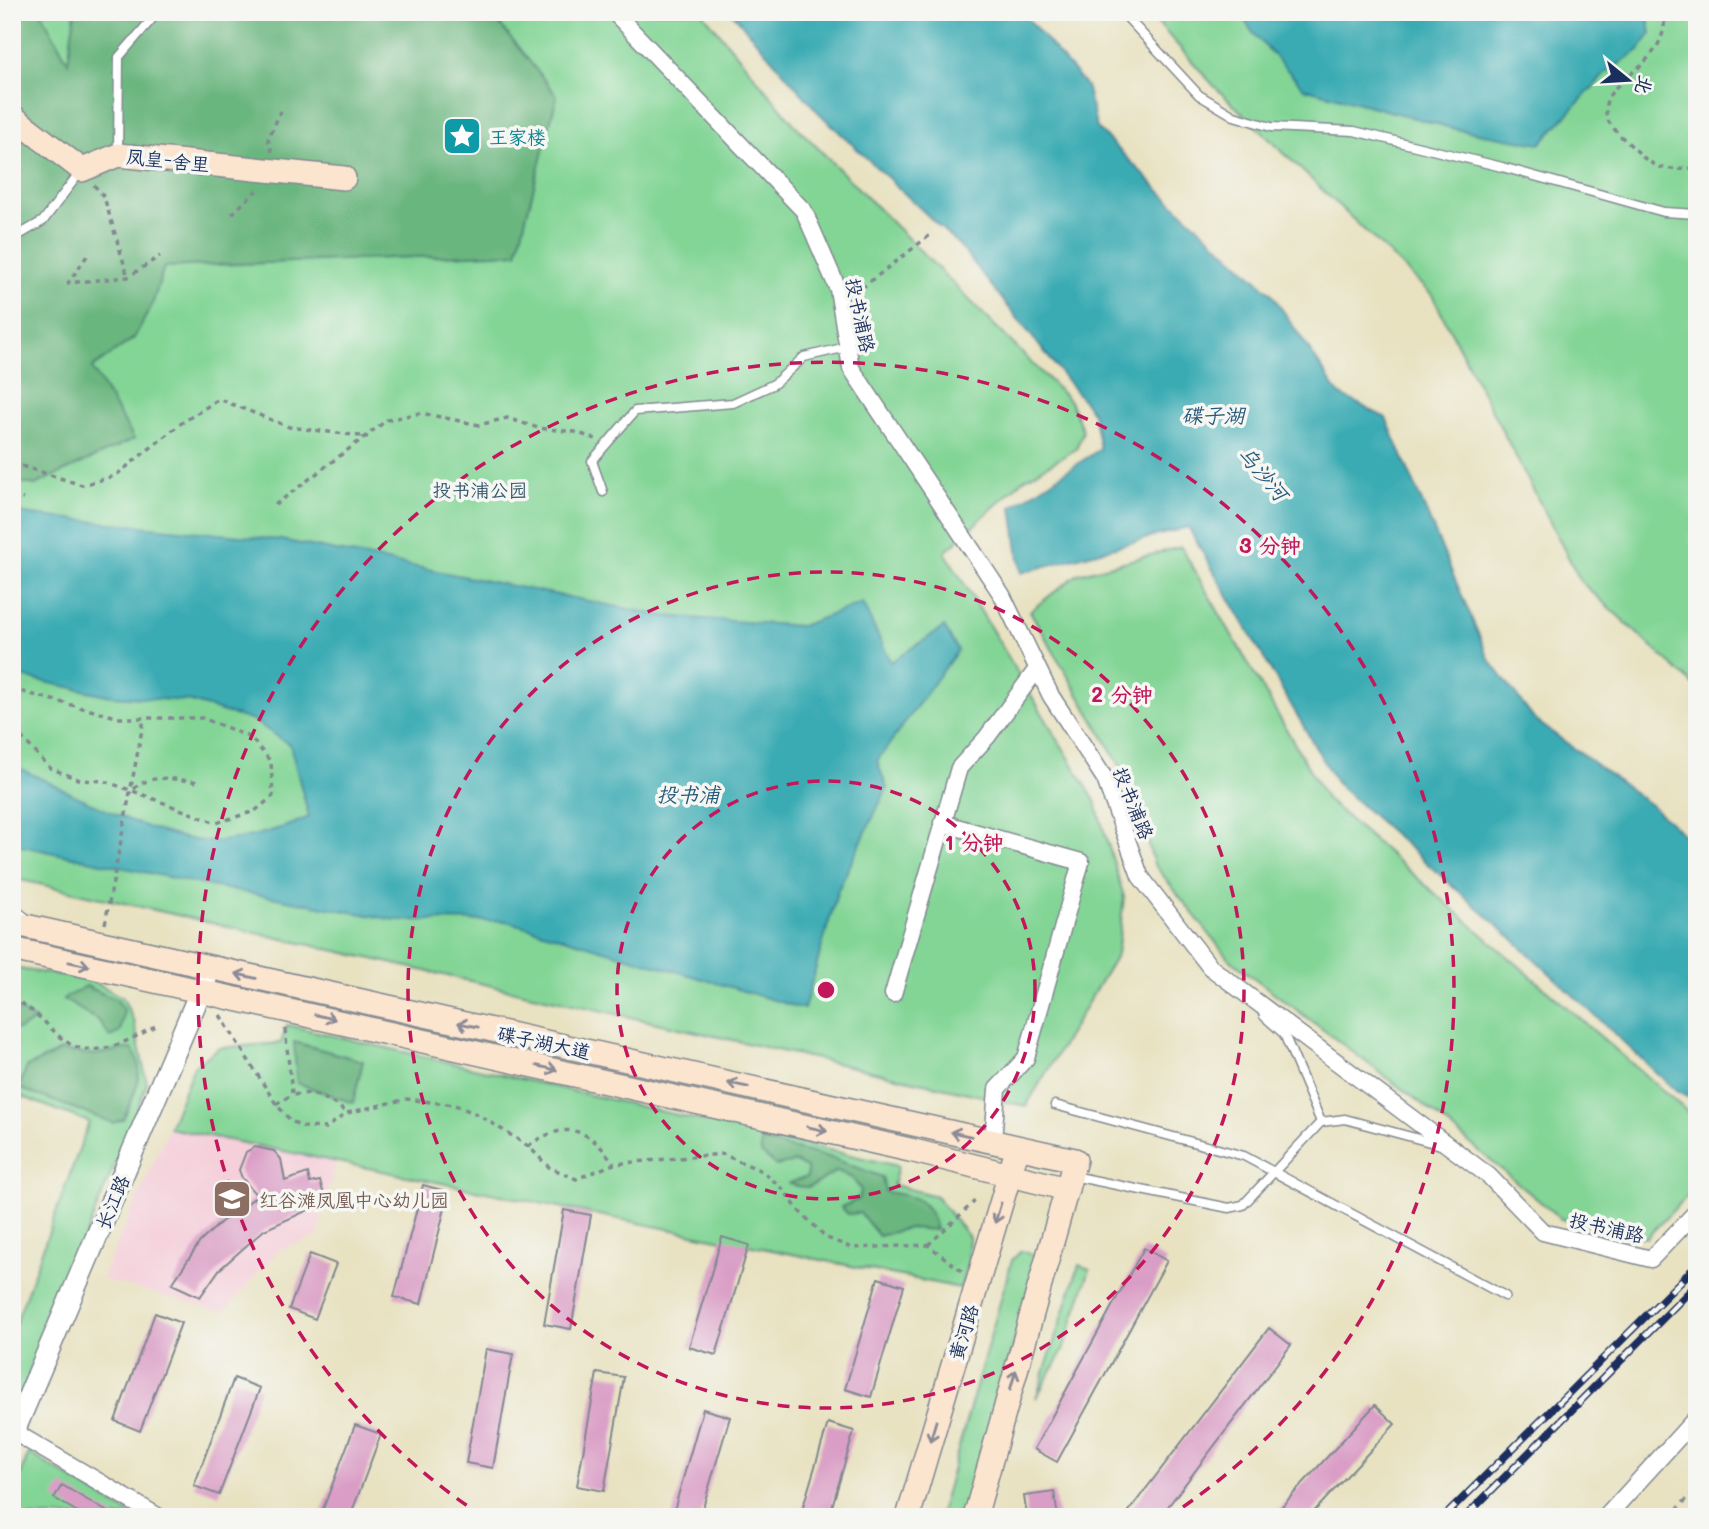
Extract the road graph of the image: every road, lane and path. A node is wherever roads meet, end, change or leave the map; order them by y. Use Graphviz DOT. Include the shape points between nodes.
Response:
graph roads {
  1 [pos="158,12"];
  2 [pos="614,12"];
  3 [pos="1122,12"];
  4 [pos="1664,12"];
  5 [pos="12,116"];
  6 [pos="118,155"];
  7 [pos="1697,167"];
  8 [pos="82,170"];
  9 [pos="344,178"];
  10 [pos="1697,214"];
  11 [pos="930,236"];
  12 [pos="12,239"];
  13 [pos="87,256"];
  14 [pos="160,256"];
  15 [pos="128,277"];
  16 [pos="840,304"];
  17 [pos="847,346"];
  18 [pos="368,437"];
  19 [pos="608,443"];
  20 [pos="12,463"];
  21 [pos="603,492"];
  22 [pos="12,496"];
  23 [pos="23,499"];
  24 [pos="275,505"];
  25 [pos="1037,669"];
  26 [pos="12,689"];
  27 [pos="144,718"];
  28 [pos="12,727"];
  29 [pos="200,782"];
  30 [pos="133,791"];
  31 [pos="942,823"];
  32 [pos="12,907"];
  33 [pos="12,923"];
  34 [pos="43,930"];
  35 [pos="101,943"];
  36 [pos="12,949"];
  37 [pos="1210,967"];
  38 [pos="211,968"];
  39 [pos="202,990"];
  40 [pos="893,994"];
  41 [pos="12,998"];
  42 [pos="282,1008"];
  43 [pos="159,1024"];
  44 [pos="292,1093"];
  45 [pos="276,1104"];
  46 [pos="1055,1105"];
  47 [pos="347,1113"];
  48 [pos="1321,1122"];
  49 [pos="993,1142"];
  50 [pos="528,1146"];
  51 [pos="1017,1147"];
  52 [pos="1450,1147"];
  53 [pos="614,1164"];
  54 [pos="1274,1172"];
  55 [pos="1009,1175"];
  56 [pos="1071,1175"];
  57 [pos="975,1201"];
  58 [pos="1697,1211"];
  59 [pos="928,1245"];
  60 [pos="977,1282"];
  61 [pos="1505,1296"];
  62 [pos="1697,1417"];
  63 [pos="13,1434"];
  64 [pos="1697,1489"];
  65 [pos="159,1517"];
  66 [pos="908,1517"];
  67 [pos="975,1517"];
  68 [pos="1606,1517"];
  69 [pos="1669,1517"];
  1 -- 6 [label="lane" via="119,57"];
  2 -- 16 [label="street, 投书浦路" via="804,211 838,289"];
  3 -- 10 [label="lane" via="1199,95 1234,117 1270,127 1354,131 1664,212"];
  4 -- 7 [label="path" via="1661,41 1653,56 1606,99 1608,120 1645,160 1676,172"];
  5 -- 8 [label="main road"];
  6 -- 8 [label="main road, 凤皇-舍里"];
  6 -- 9 [label="main road, 凤皇-舍里"];
  8 -- 12 [label="lane" via="43,221"];
  8 -- 15 [label="path" via="104,197"];
  11 -- 16 [label="path"];
  13 -- 15 [label="path" via="68,283"];
  14 -- 15 [label="path"];
  16 -- 17 [label="street, 投书浦路"];
  17 -- 19 [label="lane" via="804,357 774,384 733,403 635,411"];
  17 -- 25 [label="street, 投书浦路" via="851,368 1002,595"];
  18 -- 19 [label="path" via="387,419 421,413 479,425 508,418"];
  18 -- 20 [label="path" via="289,427 219,399 115,476 82,485"];
  18 -- 24 [label="path"];
  19 -- 21 [label="lane" via="592,461"];
  22 -- 23 [label="path"];
  25 -- 31 [label="street" via="959,768"];
  25 -- 37 [label="street, 投书浦路" via="1105,779 1140,876"];
  26 -- 27 [label="path" via="120,718"];
  27 -- 30 [label="path"];
  27 -- 30 [label="path" via="202,718 251,738 271,762 273,796 255,811 216,823"];
  28 -- 30 [label="path" via="50,768 79,780 104,781"];
  29 -- 30 [label="path" via="154,779"];
  30 -- 35 [label="path"];
  31 -- 40 [label="street"];
  31 -- 49 [label="street" via="1081,862 1026,1058 997,1089"];
  32 -- 34 [label="lane"];
  33 -- 34 [label="main road, 碟子湖大道"];
  34 -- 35 [label="main road, 碟子湖大道"];
  35 -- 38 [label="main road, 碟子湖大道"];
  36 -- 39 [label="main road, 碟子湖大道, one-way"];
  37 -- 48 [label="lane" via="1284,1034"];
  37 -- 52 [label="street, 投书浦路"];
  38 -- 39 [label="street, 长江路"];
  49 -- 38 [label="main road, 碟子湖大道, one-way"];
  39 -- 42 [label="main road, 碟子湖大道"];
  39 -- 45 [label="path"];
  39 -- 63 [label="street, 长江路"];
  41 -- 43 [label="path" via="31,1008 70,1045 95,1051 126,1042"];
  42 -- 44 [label="path"];
  42 -- 55 [label="main road, 碟子湖大道, one-way"];
  44 -- 45 [label="path"];
  44 -- 47 [label="path" via="331,1100"];
  45 -- 47 [label="path" via="291,1121 304,1126 326,1128"];
  46 -- 54 [label="lane" via="1244,1156"];
  47 -- 50 [label="path" via="407,1099 429,1100 479,1115"];
  48 -- 52 [label="lane" via="1345,1119"];
  48 -- 54 [label="lane"];
  49 -- 51 [label="main road, 碟子湖大道"];
  50 -- 53 [label="path" via="549,1167 576,1179"];
  50 -- 53 [label="path" via="564,1129 582,1132 603,1147"];
  51 -- 55 [label="main road, 黄河路"];
  51 -- 56 [label="main road, 碟子湖大道"];
  52 -- 58 [label="street, 投书浦路" via="1489,1176 1543,1232 1567,1240 1651,1259"];
  53 -- 59 [label="path" via="722,1154 762,1171 827,1238 852,1248"];
  54 -- 56 [label="lane" via="1243,1205 1229,1208"];
  54 -- 61 [label="lane"];
  55 -- 56 [label="main road, 碟子湖大道"];
  55 -- 60 [label="main road, 黄河路, one-way"];
  67 -- 56 [label="main road, one-way"];
  57 -- 59 [label="path"];
  59 -- 60 [label="path"];
  60 -- 66 [label="main road, 黄河路, one-way"];
  62 -- 68 [label="street"];
  63 -- 65 [label="street"];
  64 -- 69 [label="path"];
}
